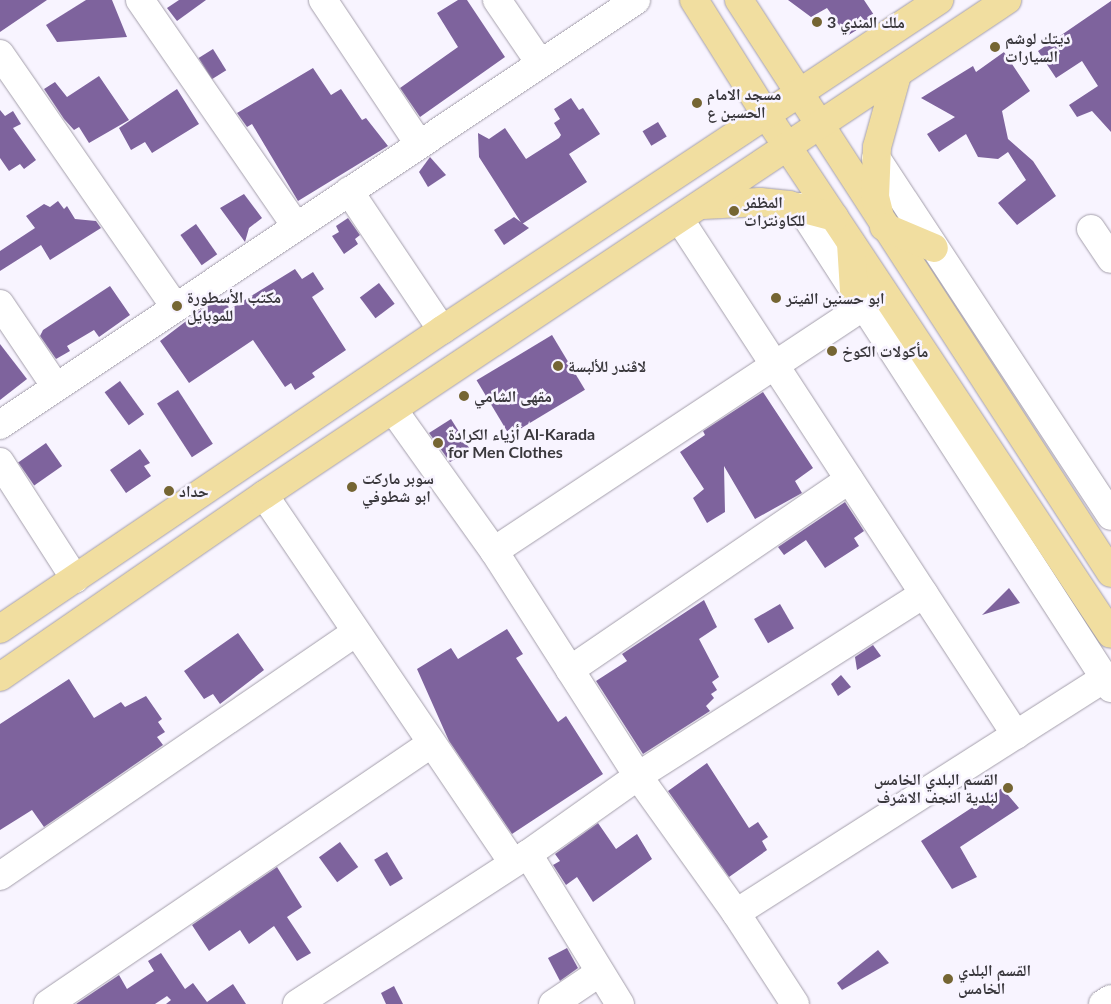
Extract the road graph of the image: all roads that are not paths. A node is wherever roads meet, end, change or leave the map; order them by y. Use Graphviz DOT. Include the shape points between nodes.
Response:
graph roads {
  1 [pos="140,0"];
  2 [pos="323,0"];
  3 [pos="497,0"];
  4 [pos="636,0"];
  5 [pos="694,0"];
  6 [pos="739,0"];
  7 [pos="939,0"];
  8 [pos="1007,0"];
  9 [pos="0,54"];
  10 [pos="540,63"];
  11 [pos="897,75"];
  12 [pos="798,92"];
  13 [pos="765,114"];
  14 [pos="820,127"];
  15 [pos="420,144"];
  16 [pos="788,148"];
  17 [pos="876,158"];
  18 [pos="349,191"];
  19 [pos="702,205"];
  20 [pos="800,207"];
  21 [pos="834,217"];
  22 [pos="680,220"];
  23 [pos="882,223"];
  24 [pos="296,226"];
  25 [pos="1092,229"];
  26 [pos="851,242"];
  27 [pos="934,248"];
  28 [pos="1111,259"];
  29 [pos="859,299"];
  30 [pos="0,304"];
  31 [pos="175,307"];
  32 [pos="442,330"];
  33 [pos="774,365"];
  34 [pos="56,387"];
  35 [pos="394,411"];
  36 [pos="0,425"];
  37 [pos="0,462"];
  38 [pos="849,480"];
  39 [pos="212,486"];
  40 [pos="264,495"];
  41 [pos="236,514"];
  42 [pos="168,515"];
  43 [pos="1111,516"];
  44 [pos="195,543"];
  45 [pos="494,552"];
  46 [pos="1111,573"];
  47 [pos="75,578"];
  48 [pos="924,594"];
  49 [pos="0,629"];
  50 [pos="355,633"];
  51 [pos="1111,634"];
  52 [pos="570,670"];
  53 [pos="0,677"];
  54 [pos="1108,683"];
  55 [pos="1016,735"];
  56 [pos="430,744"];
  57 [pos="638,776"];
  58 [pos="520,858"];
  59 [pos="0,876"];
  60 [pos="736,913"];
  61 [pos="599,973"];
  62 [pos="1111,999"];
  63 [pos="300,1003"];
  64 [pos="48,1004"];
  65 [pos="552,1004"];
  66 [pos="620,1004"];
  67 [pos="794,1004"];
  68 [pos="1103,1004"];
  1 -- 24 [label="street"];
  2 -- 15 [label="street"];
  3 -- 10 [label="street"];
  4 -- 10 [label="street"];
  5 -- 13 [label="main road"];
  6 -- 12 [label="main road"];
  7 -- 12 [label="main road"];
  8 -- 11 [label="main road"];
  9 -- 31 [label="street"];
  10 -- 15 [label="street"];
  11 -- 14 [label="main road"];
  11 -- 17 [label="main road" via="881,122"];
  12 -- 13 [label="main road"];
  12 -- 14 [label="main road"];
  13 -- 16 [label="main road"];
  13 -- 32 [label="main road"];
  14 -- 16 [label="main road"];
  14 -- 23 [label="main road"];
  15 -- 18 [label="street"];
  16 -- 19 [label="main road"];
  16 -- 21 [label="main road"];
  17 -- 23 [label="main road" via="875,197"];
  17 -- 27 [label="street"];
  18 -- 24 [label="street"];
  18 -- 32 [label="street"];
  19 -- 20 [label="main road" via="760,202"];
  19 -- 22 [label="main road"];
  20 -- 21 [label="main road"];
  20 -- 29 [label="street"];
  21 -- 26 [label="main road"];
  22 -- 33 [label="street"];
  22 -- 35 [label="main road"];
  23 -- 27 [label="main road"];
  23 -- 46 [label="main road"];
  24 -- 31 [label="street"];
  25 -- 28 [label="street"];
  26 -- 29 [label="main road"];
  26 -- 51 [label="main road"];
  27 -- 43 [label="street"];
  29 -- 33 [label="street"];
  29 -- 54 [label="street"];
  30 -- 34 [label="street"];
  31 -- 34 [label="street"];
  32 -- 39 [label="main road"];
  33 -- 38 [label="street"];
  33 -- 45 [label="street"];
  34 -- 36 [label="street"];
  35 -- 40 [label="main road"];
  35 -- 45 [label="street"];
  37 -- 47 [label="street"];
  38 -- 48 [label="street"];
  38 -- 52 [label="street"];
  39 -- 41 [label="main road" via="208,495 212,509 224,516"];
  39 -- 42 [label="main road"];
  40 -- 41 [label="main road"];
  40 -- 50 [label="street"];
  41 -- 44 [label="main road"];
  42 -- 44 [label="main road" via="190,515 197,526"];
  42 -- 47 [label="main road"];
  44 -- 53 [label="main road"];
  45 -- 52 [label="street"];
  47 -- 49 [label="main road"];
  48 -- 55 [label="street"];
  48 -- 57 [label="street"];
  50 -- 56 [label="street"];
  50 -- 59 [label="street"];
  52 -- 57 [label="street"];
  54 -- 55 [label="street"];
  55 -- 60 [label="street"];
  56 -- 58 [label="street"];
  56 -- 64 [label="street"];
  57 -- 58 [label="street"];
  57 -- 60 [label="street"];
  58 -- 61 [label="street"];
  58 -- 63 [label="street"];
  60 -- 67 [label="street"];
  61 -- 65 [label="street"];
  61 -- 66 [label="street"];
  62 -- 68 [label="street"];
}
